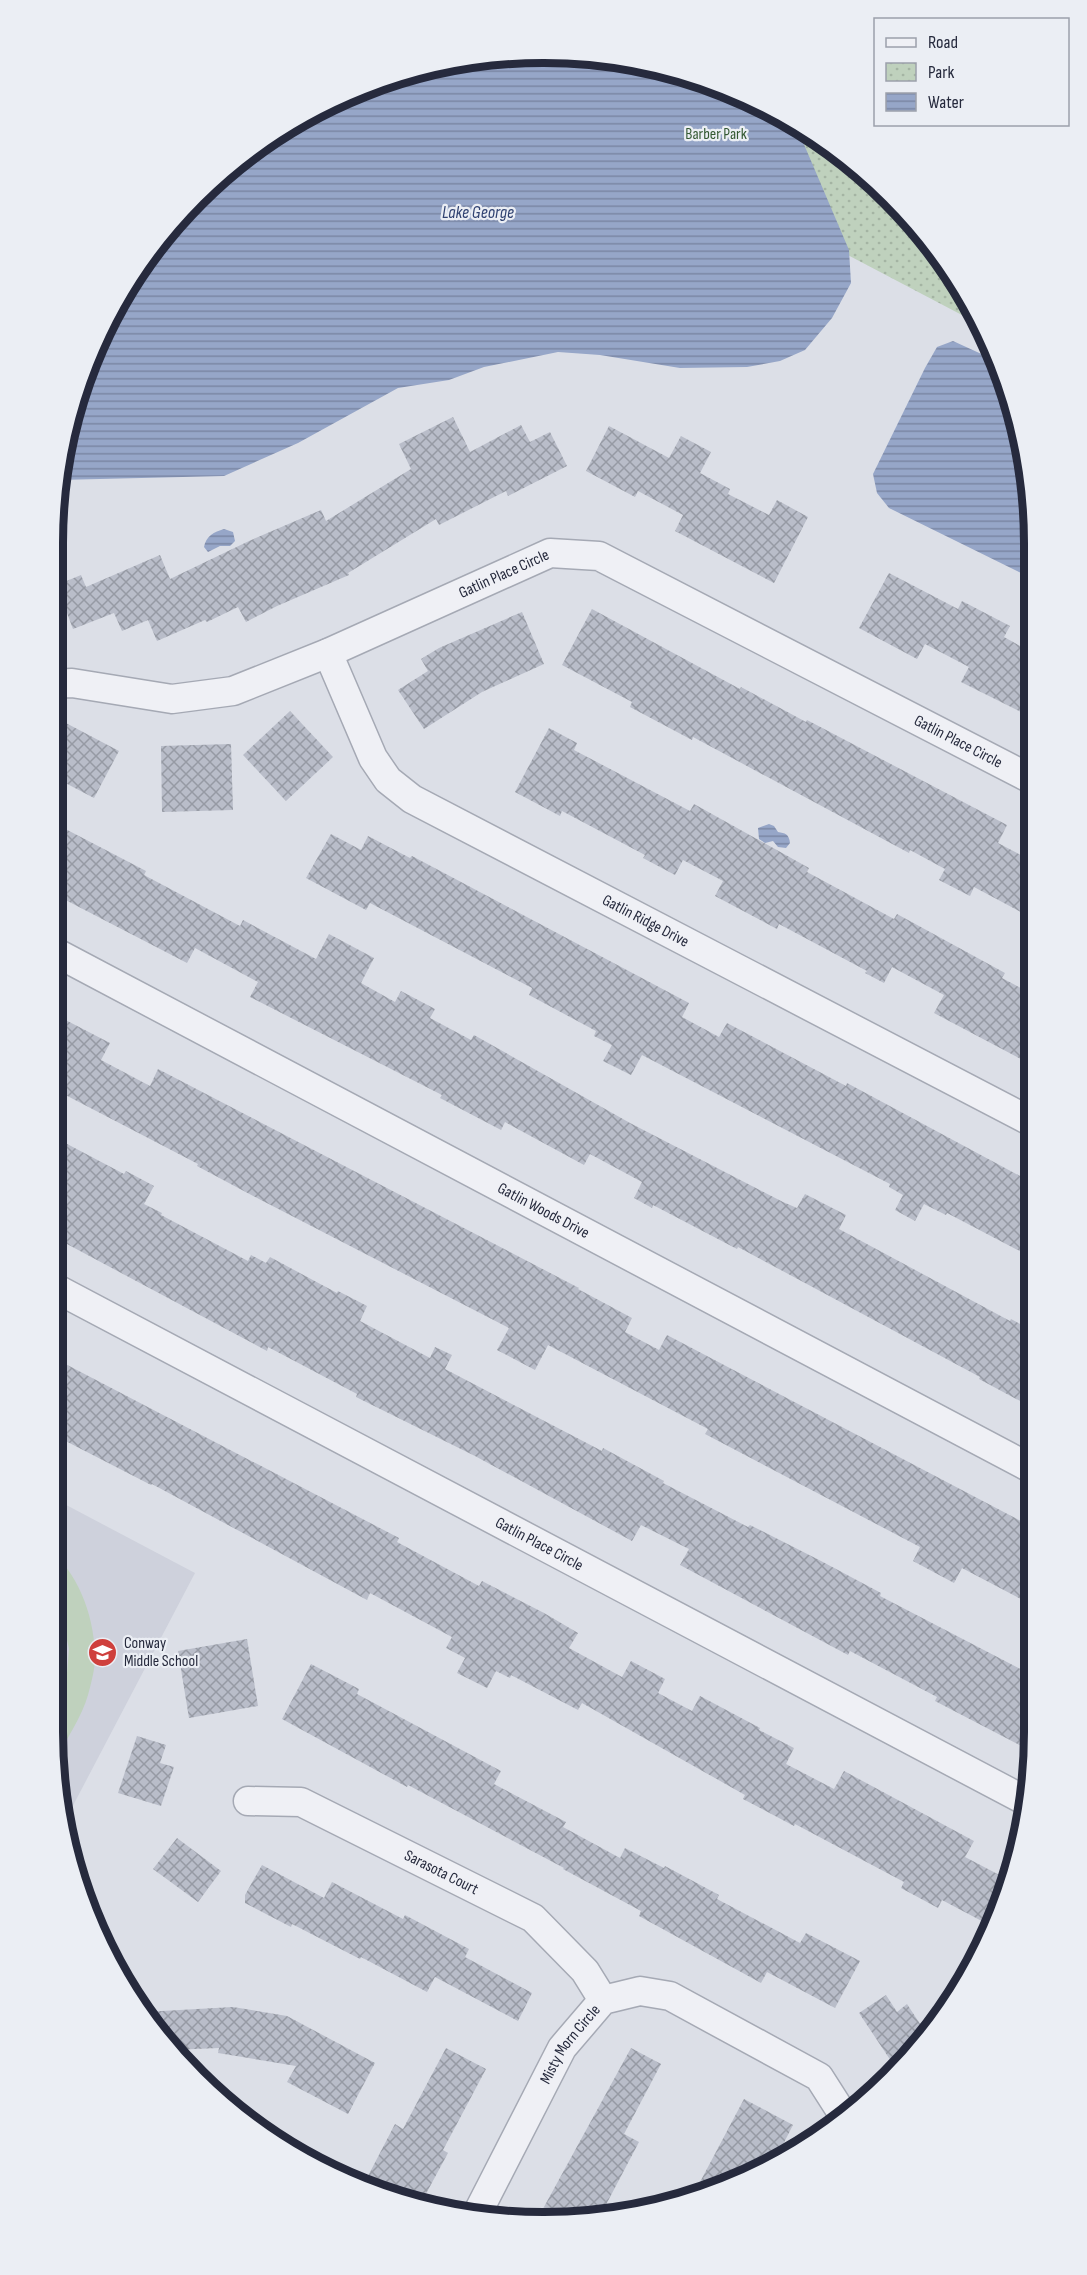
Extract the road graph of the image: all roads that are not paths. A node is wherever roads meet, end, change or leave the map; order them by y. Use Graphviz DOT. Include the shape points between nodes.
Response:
graph roads {
  1 [pos="328,653"];
  2 [pos="63,683"];
  3 [pos="1024,775"];
  4 [pos="63,957"];
  5 [pos="1024,1118"];
  6 [pos="63,1293"];
  7 [pos="1024,1465"];
  8 [pos="1019,1797"];
  9 [pos="248,1801"];
  10 [pos="603,2000"];
  11 [pos="840,2110"];
  12 [pos="480,2208"];
  1 -- 2 [label="street, Gatlin Place Circle" via="233,691 172,699"];
  1 -- 3 [label="street, Gatlin Place Circle" via="550,553 599,556"];
  1 -- 5 [label="street, Gatlin Ridge Drive" via="373,758 388,780 412,799"];
  4 -- 7 [label="street, Gatlin Woods Drive"];
  6 -- 8 [label="street, Gatlin Place Circle"];
  9 -- 10 [label="street, Sarasota Court" via="301,1802 533,1918 585,1971"];
  10 -- 11 [label="street, Misty Morn Circle" via="640,1991 670,1996 819,2077"];
  10 -- 12 [label="street, Misty Morn Circle" via="562,2048"];
}
